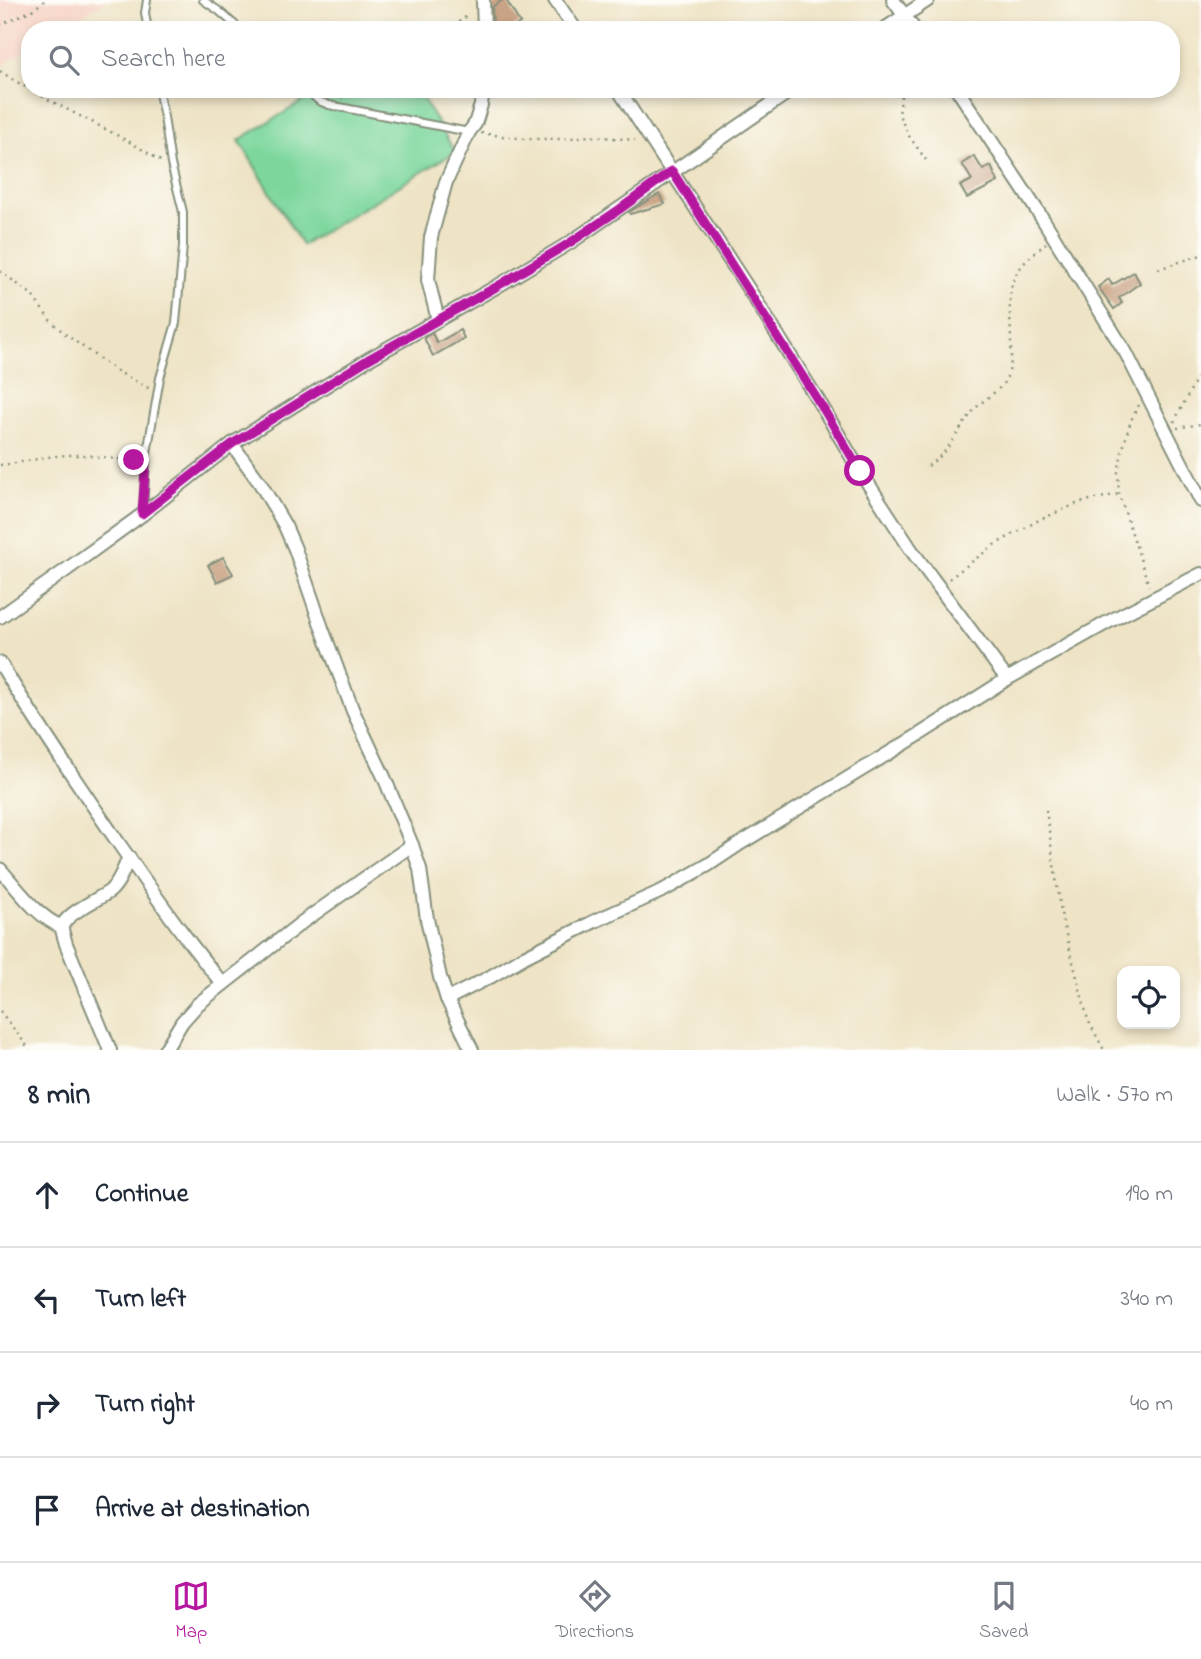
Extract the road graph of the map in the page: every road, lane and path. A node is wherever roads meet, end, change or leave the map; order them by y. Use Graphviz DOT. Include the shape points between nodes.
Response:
graph roads {
  1 [pos="46,0"];
  2 [pos="147,0"];
  3 [pos="203,0"];
  4 [pos="555,0"];
  5 [pos="894,0"];
  6 [pos="928,0"];
  7 [pos="483,1"];
  8 [pos="904,15"];
  9 [pos="146,21"];
  10 [pos="231,21"];
  11 [pos="460,21"];
  12 [pos="484,21"];
  13 [pos="570,21"];
  14 [pos="896,21"];
  15 [pos="908,21"];
  16 [pos="0,25"];
  17 [pos="0,71"];
  18 [pos="21,85"];
  19 [pos="44,98"];
  20 [pos="160,98"];
  21 [pos="316,98"];
  22 [pos="482,98"];
  23 [pos="624,98"];
  24 [pos="780,98"];
  25 [pos="901,98"];
  26 [pos="963,98"];
  27 [pos="469,132"];
  28 [pos="652,141"];
  29 [pos="926,160"];
  30 [pos="172,168"];
  31 [pos="672,171"];
  32 [pos="1054,237"];
  33 [pos="1201,255"];
  34 [pos="1158,269"];
  35 [pos="0,271"];
  36 [pos="438,320"];
  37 [pos="1201,370"];
  38 [pos="158,392"];
  39 [pos="1146,393"];
  40 [pos="1201,424"];
  41 [pos="232,444"];
  42 [pos="146,459"];
  43 [pos="0,465"];
  44 [pos="928,466"];
  45 [pos="1119,494"];
  46 [pos="1201,501"];
  47 [pos="142,514"];
  48 [pos="1201,574"];
  49 [pos="938,587"];
  50 [pos="1153,599"];
  51 [pos="0,617"];
  52 [pos="0,663"];
  53 [pos="1007,679"];
  54 [pos="1046,810"];
  55 [pos="412,845"];
  56 [pos="129,857"];
  57 [pos="0,869"];
  58 [pos="62,927"];
  59 [pos="223,984"];
  60 [pos="447,999"];
  61 [pos="0,1011"];
  62 [pos="30,1050"];
  63 [pos="110,1050"];
  64 [pos="165,1050"];
  65 [pos="472,1050"];
  66 [pos="1104,1050"];
  1 -- 16 [label="path"];
  2 -- 9 [label="lane"];
  3 -- 10 [label="lane"];
  4 -- 13 [label="street"];
  5 -- 8 [label="street"];
  6 -- 8 [label="street"];
  7 -- 11 [label="path"];
  7 -- 12 [label="street"];
  8 -- 14 [label="street"];
  8 -- 15 [label="street"];
  17 -- 18 [label="path"];
  19 -- 30 [label="path"];
  20 -- 30 [label="lane"];
  21 -- 27 [label="lane" via="329,105"];
  22 -- 27 [label="street"];
  23 -- 28 [label="street"];
  24 -- 31 [label="street"];
  25 -- 29 [label="path" via="899,115"];
  26 -- 32 [label="street"];
  27 -- 28 [label="path" via="524,139 591,136"];
  27 -- 36 [label="street" via="446,182 431,237 428,280"];
  28 -- 31 [label="street"];
  30 -- 38 [label="lane" via="183,212 183,246 176,323"];
  31 -- 36 [label="street" via="571,242"];
  31 -- 49 [label="street" via="867,483"];
  32 -- 39 [label="street"];
  32 -- 44 [label="path" via="1019,268 1011,285 1011,360 1004,384 977,407"];
  33 -- 34 [label="path"];
  35 -- 38 [label="path" via="31,294 65,334 115,370"];
  36 -- 41 [label="street"];
  37 -- 40 [label="path" via="1170,429"];
  38 -- 42 [label="lane"];
  39 -- 45 [label="path" via="1131,420 1122,452"];
  39 -- 46 [label="street"];
  41 -- 47 [label="street"];
  41 -- 55 [label="street" via="285,526 353,710"];
  42 -- 43 [label="path" via="72,455"];
  42 -- 47 [label="lane"];
  45 -- 49 [label="path" via="1081,502 1039,520 994,545"];
  45 -- 50 [label="path"];
  47 -- 51 [label="street"];
  48 -- 50 [label="street"];
  49 -- 53 [label="street"];
  50 -- 53 [label="street"];
  52 -- 56 [label="street"];
  53 -- 60 [label="street" via="708,865"];
  54 -- 66 [label="path" via="1062,919 1088,1020"];
  55 -- 59 [label="street"];
  55 -- 60 [label="street"];
  56 -- 58 [label="street" via="117,884"];
  56 -- 59 [label="street"];
  57 -- 58 [label="street" via="37,910"];
  58 -- 63 [label="street"];
  59 -- 64 [label="street" via="188,1014"];
  60 -- 65 [label="street"];
  61 -- 62 [label="path"];
}
